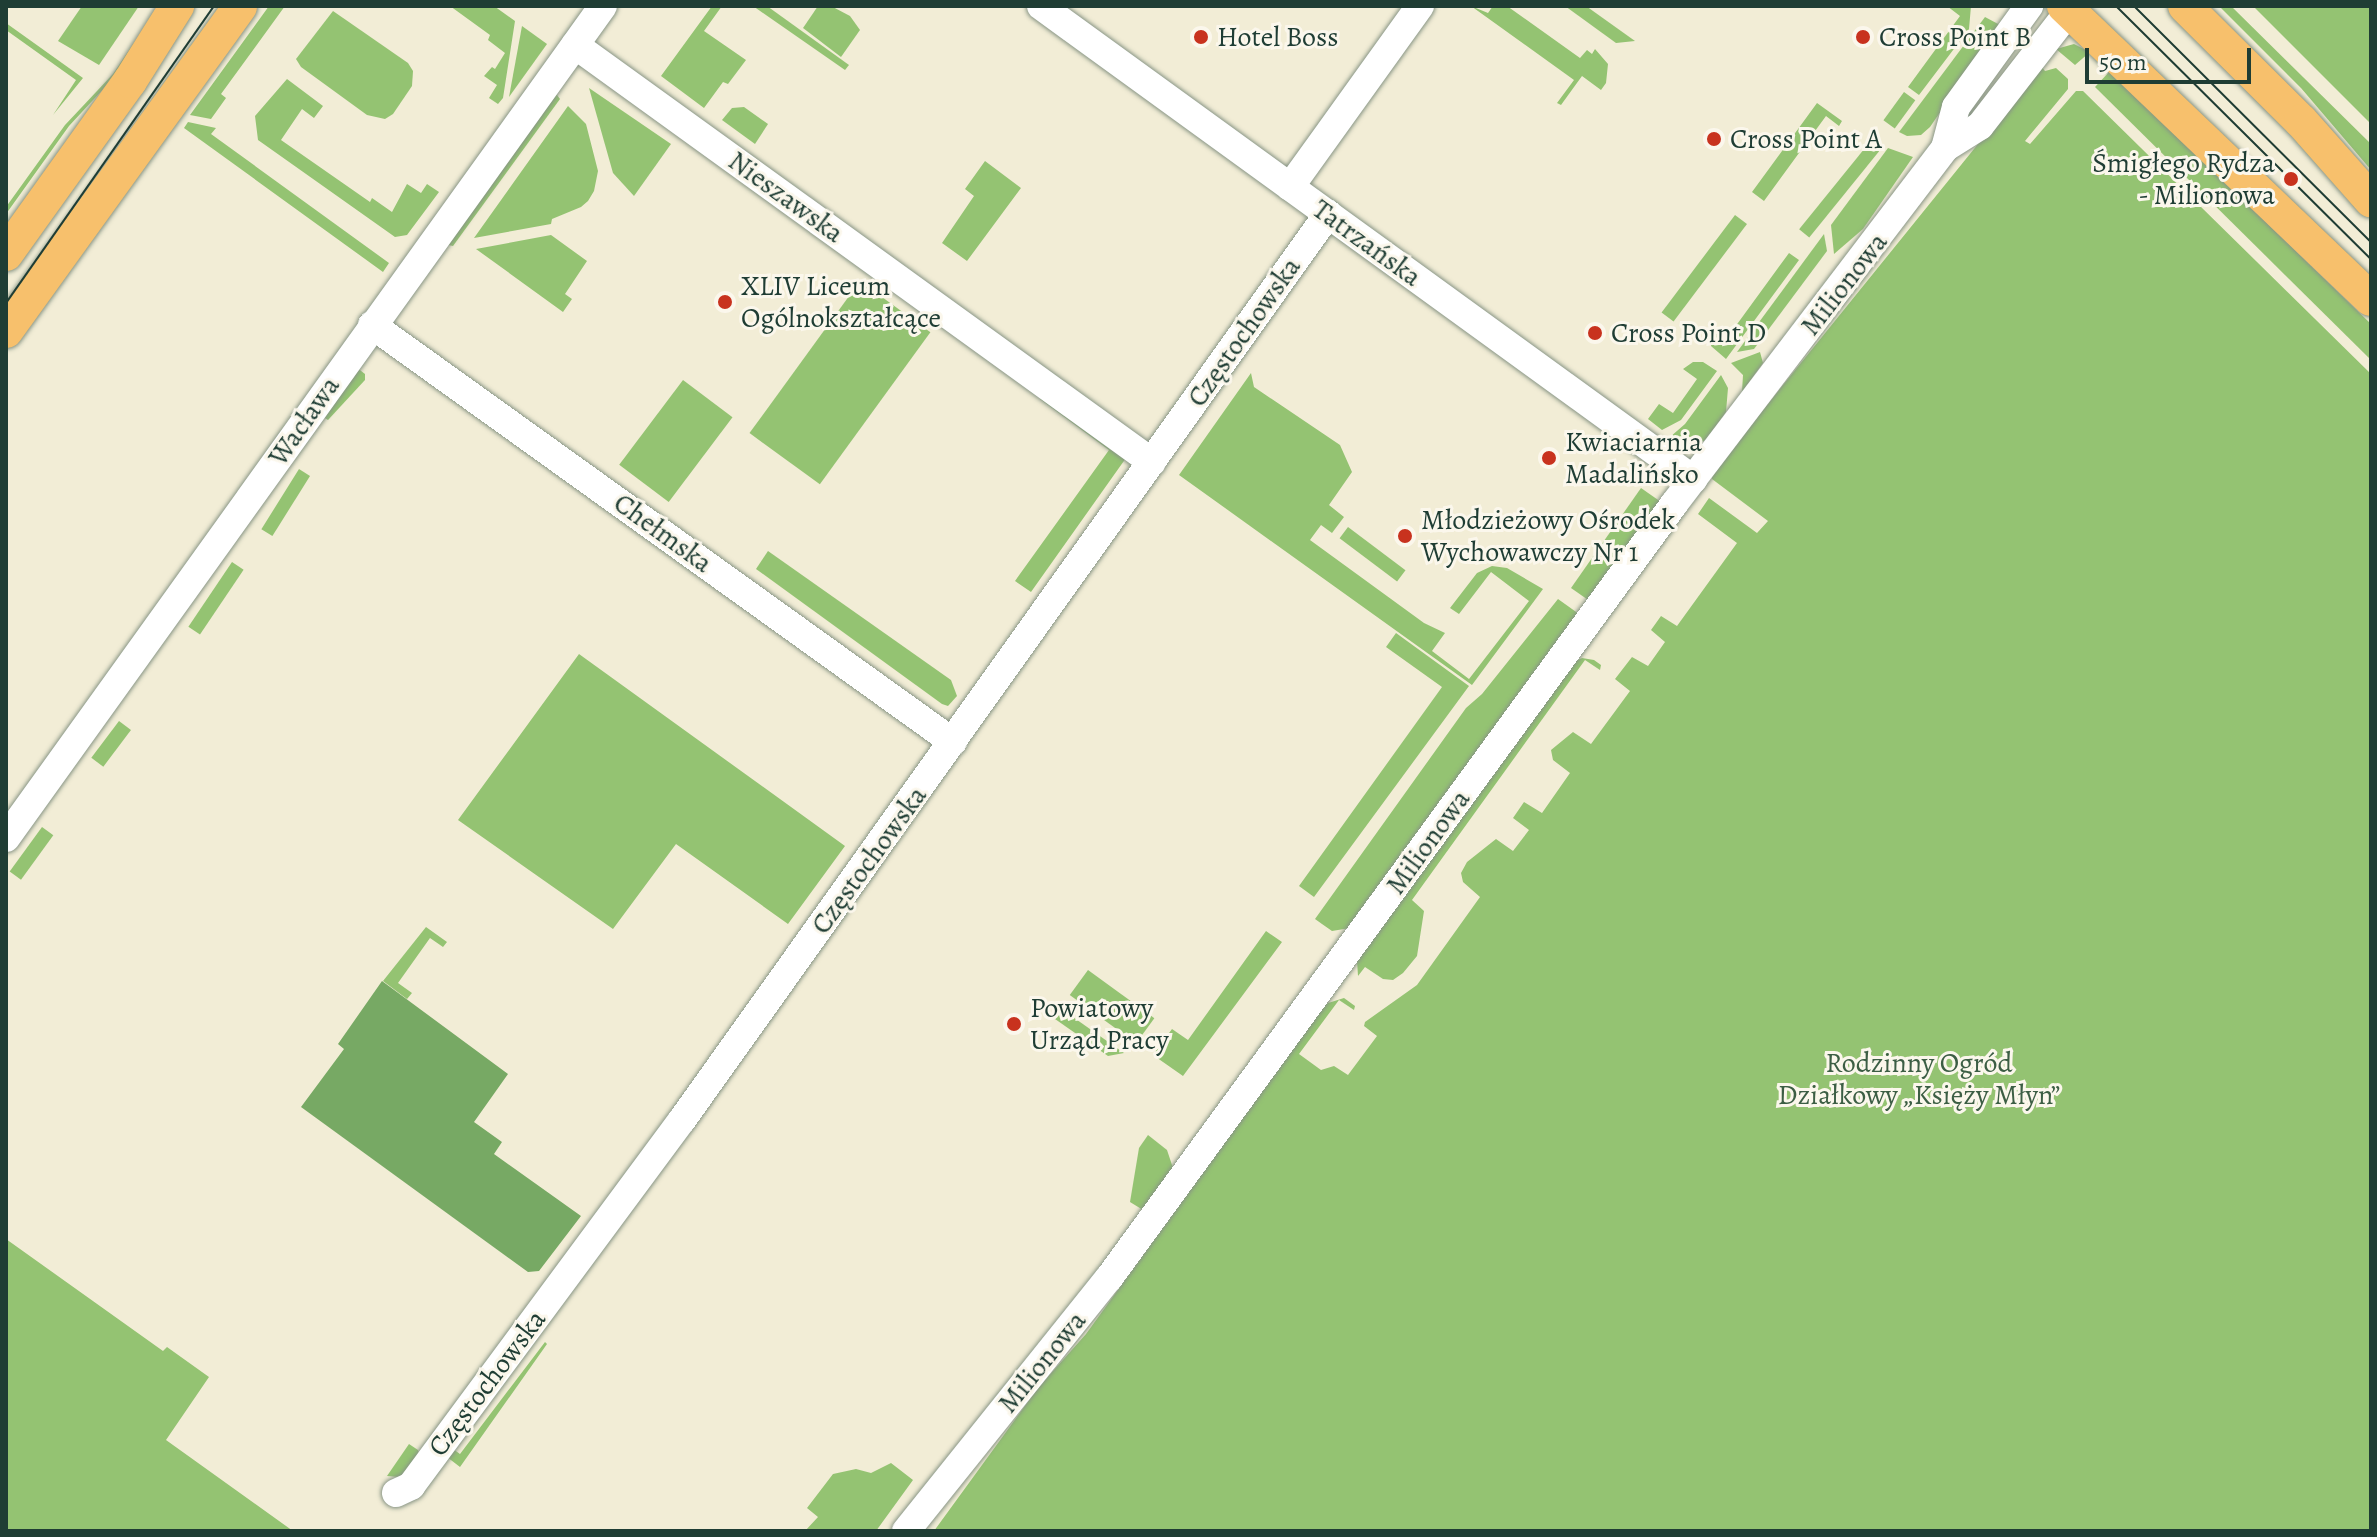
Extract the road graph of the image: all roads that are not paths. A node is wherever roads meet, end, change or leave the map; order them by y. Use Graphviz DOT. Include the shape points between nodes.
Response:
graph roads {
  1 [pos="177,6"];
  2 [pos="240,6"];
  3 [pos="603,6"];
  4 [pos="1041,6"];
  5 [pos="1420,6"];
  6 [pos="2029,6"];
  7 [pos="2185,6"];
  8 [pos="2069,8"];
  9 [pos="575,45"];
  10 [pos="1945,148"];
  11 [pos="1290,187"];
  12 [pos="2371,200"];
  13 [pos="1328,214"];
  14 [pos="6,254"];
  15 [pos="2371,299"];
  16 [pos="372,325"];
  17 [pos="6,331"];
  18 [pos="1152,462"];
  19 [pos="1693,479"];
  20 [pos="953,742"];
  21 [pos="6,838"];
  22 [pos="396,1493"];
  23 [pos="906,1531"];
  1 -- 14 [label="main road"];
  2 -- 17 [label="main road"];
  3 -- 9 [label="street, Wacława"];
  4 -- 11 [label="street, Tatrzańska"];
  5 -- 11 [label="street"];
  6 -- 10 [label="street, Milionowa" via="1956,107"];
  7 -- 12 [label="main road" via="2301,121"];
  8 -- 10 [label="street, Milionowa" via="1980,126"];
  8 -- 15 [label="main road"];
  9 -- 16 [label="street, Wacława"];
  9 -- 18 [label="street, Nieszawska"];
  10 -- 19 [label="street, Milionowa"];
  11 -- 13 [label="street, Tatrzańska"];
  13 -- 18 [label="street, Częstochowska"];
  13 -- 19 [label="street, Tatrzańska"];
  16 -- 20 [label="street, Chełmska"];
  16 -- 21 [label="street, Wacława"];
  18 -- 20 [label="street, Częstochowska"];
  19 -- 23 [label="street, Milionowa" via="1109,1278"];
  20 -- 22 [label="street, Częstochowska" via="530,1327 411,1486"];
}
